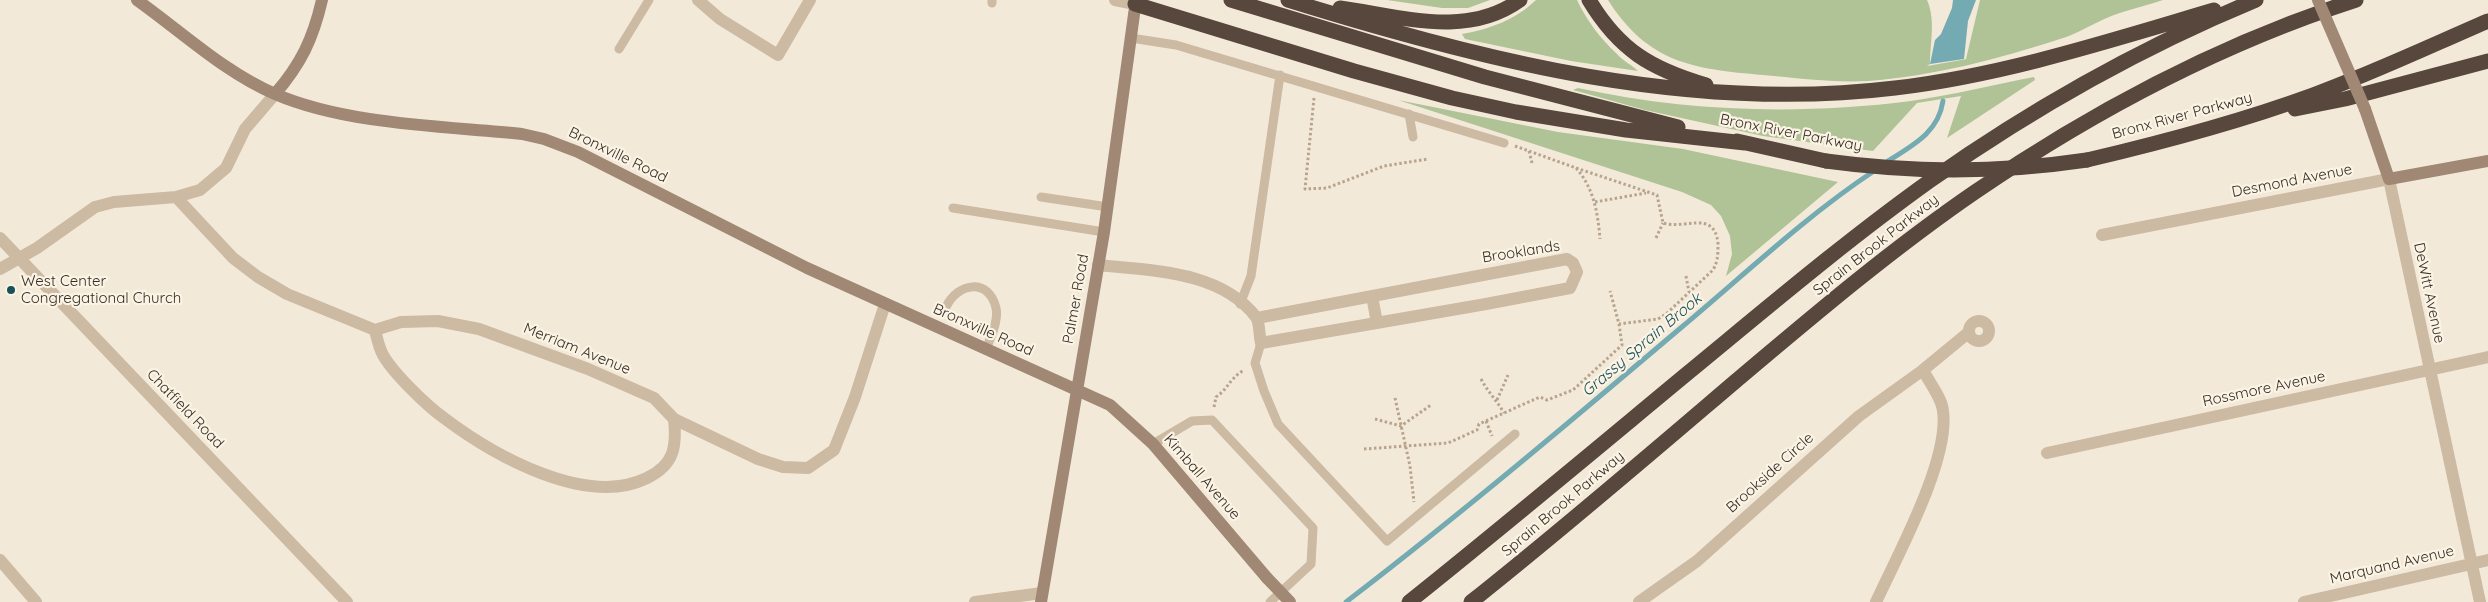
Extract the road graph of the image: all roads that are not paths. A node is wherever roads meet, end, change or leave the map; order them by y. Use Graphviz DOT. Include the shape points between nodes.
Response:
graph roads {
  1 [pos="137,0"];
  2 [pos="322,0"];
  3 [pos="649,0"];
  4 [pos="698,0"];
  5 [pos="810,0"];
  6 [pos="1115,0"];
  7 [pos="1232,0"];
  8 [pos="1520,0"];
  9 [pos="1589,0"];
  10 [pos="2249,0"];
  11 [pos="2256,0"];
  12 [pos="2318,0"];
  13 [pos="2356,0"];
  14 [pos="1291,1"];
  15 [pos="1136,2"];
  16 [pos="2488,21"];
  17 [pos="1131,38"];
  18 [pos="618,49"];
  19 [pos="2488,61"];
  20 [pos="1280,75"];
  21 [pos="275,94"];
  22 [pos="1733,94"];
  23 [pos="1409,114"];
  24 [pos="2220,126"];
  25 [pos="1413,137"];
  26 [pos="1504,143"];
  27 [pos="1746,143"];
  28 [pos="2488,161"];
  29 [pos="2389,179"];
  30 [pos="176,197"];
  31 [pos="1041,197"];
  32 [pos="953,208"];
  33 [pos="1108,208"];
  34 [pos="1104,232"];
  35 [pos="2102,236"];
  36 [pos="0,238"];
  37 [pos="20,259"];
  38 [pos="1098,265"];
  39 [pos="0,269"];
  40 [pos="1372,296"];
  41 [pos="885,304"];
  42 [pos="1240,304"];
  43 [pos="946,307"];
  44 [pos="1257,318"];
  45 [pos="1377,324"];
  46 [pos="375,330"];
  47 [pos="1968,333"];
  48 [pos="1261,343"];
  49 [pos="986,350"];
  50 [pos="2488,357"];
  51 [pos="1924,370"];
  52 [pos="2430,370"];
  53 [pos="1076,391"];
  54 [pos="674,419"];
  55 [pos="1515,434"];
  56 [pos="1152,444"];
  57 [pos="2047,453"];
  58 [pos="0,560"];
  59 [pos="2488,560"];
  60 [pos="2472,563"];
  61 [pos="1042,597"];
  62 [pos="36,602"];
  63 [pos="347,602"];
  64 [pos="975,602"];
  65 [pos="1270,602"];
  66 [pos="1290,602"];
  67 [pos="1409,602"];
  68 [pos="1471,602"];
  69 [pos="1640,602"];
  70 [pos="1876,602"];
  71 [pos="2304,602"];
  72 [pos="2480,602"];
  1 -- 21 [label="street, Bronxville Road" via="229,69"];
  2 -- 21 [label="street" via="315,30 302,58"];
  3 -- 18 [label="lane"];
  4 -- 5 [label="street" via="727,24 778,55"];
  6 -- 15 [label="street"];
  7 -- 27 [label="highway, Bronx River Parkway" via="1362,42 1503,82 1620,114"];
  8 -- 14 [label="highway" via="1486,18 1457,23 1430,22"];
  9 -- 22 [label="highway" via="1616,38 1641,58 1668,73"];
  10 -- 22 [label="highway, Bronx River Parkway" via="2042,60 1963,78 1863,92"];
  11 -- 67 [label="highway, Sprain Brook Parkway" via="2180,34 2100,76 2009,129 1934,179 1806,275"];
  12 -- 29 [label="street, DeWitt Avenue, bridge" via="2365,109"];
  13 -- 68 [label="highway, Sprain Brook Parkway" via="2255,37 2140,92 1974,193 1821,310"];
  14 -- 22 [label="highway, Bronx River Parkway" via="1413,37 1552,69 1641,85"];
  15 -- 17 [label="street, Palmer Road"];
  15 -- 27 [label="highway" via="1354,71 1452,98 1626,130"];
  16 -- 24 [label="highway, Bronx River Parkway" via="2345,82"];
  17 -- 20 [label="lane" via="1176,45"];
  17 -- 33 [label="street, Palmer Road"];
  19 -- 24 [label="highway" via="2346,99"];
  20 -- 23 [label="lane"];
  20 -- 42 [label="lane" via="1251,276"];
  21 -- 30 [label="street" via="245,129 226,168 200,190"];
  21 -- 41 [label="street, Bronxville Road" via="309,107 370,119 544,139 578,152"];
  23 -- 25 [label="lane"];
  23 -- 26 [label="lane"];
  24 -- 27 [label="highway, Bronx River Parkway, bridge" via="2087,160 2024,168 1960,171 1862,166"];
  28 -- 29 [label="street, Desmond Avenue"];
  29 -- 35 [label="street, Desmond Avenue"];
  29 -- 52 [label="street, DeWitt Avenue"];
  30 -- 37 [label="street" via="114,202 95,208"];
  30 -- 46 [label="street" via="234,258 258,277 287,294"];
  31 -- 33 [label="lane"];
  32 -- 34 [label="lane"];
  33 -- 34 [label="street, Palmer Road"];
  34 -- 38 [label="street, Palmer Road"];
  36 -- 37 [label="street, Chatfield Road"];
  37 -- 39 [label="street"];
  37 -- 63 [label="street, Chatfield Road"];
  38 -- 42 [label="street" via="1167,272 1203,281 1228,293"];
  38 -- 53 [label="street, Palmer Road"];
  40 -- 44 [label="street, Brooklands"];
  40 -- 45 [label="street"];
  40 -- 45 [label="street, Brooklands" via="1567,259 1577,272 1570,288"];
  41 -- 49 [label="street, Bronxville Road"];
  41 -- 54 [label="street, Merriam Avenue" via="834,450 808,468 783,467 758,459"];
  42 -- 44 [label="street"];
  43 -- 49 [label="lane" via="955,293 969,286 983,289 991,297 996,310"];
  44 -- 48 [label="street"];
  45 -- 48 [label="street, Brooklands"];
  46 -- 54 [label="street, Merriam Avenue" via="401,322 438,321 479,329 588,369 654,398"];
  46 -- 54 [label="street" via="383,356 409,387 443,418 496,451 537,471 576,484 610,488 639,482 661,472 677,441"];
  47 -- 51 [label="street, Brookside Circle"];
  48 -- 55 [label="lane" via="1255,363 1278,424 1386,540"];
  49 -- 53 [label="street, Bronxville Road"];
  50 -- 52 [label="street, Rossmore Avenue"];
  51 -- 69 [label="street, Brookside Circle" via="1859,416 1697,561"];
  51 -- 70 [label="street" via="1943,410 1944,437 1922,502"];
  52 -- 57 [label="street, Rossmore Avenue"];
  52 -- 60 [label="street, DeWitt Avenue"];
  53 -- 56 [label="street, Kimball Avenue" via="1110,406"];
  53 -- 61 [label="street, Palmer Road"];
  56 -- 65 [label="lane" via="1192,420 1212,420 1313,528 1311,564"];
  56 -- 66 [label="street, Kimball Avenue, bridge"];
  58 -- 62 [label="street"];
  59 -- 60 [label="street, Marquand Avenue"];
  60 -- 71 [label="street, Marquand Avenue"];
  60 -- 72 [label="street, DeWitt Avenue"];
  61 -- 64 [label="street"];
}
